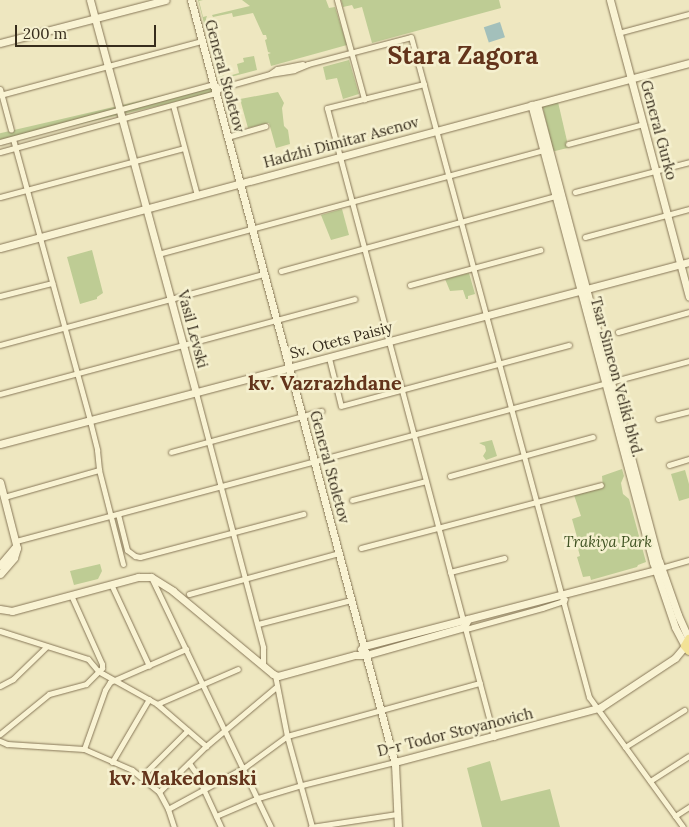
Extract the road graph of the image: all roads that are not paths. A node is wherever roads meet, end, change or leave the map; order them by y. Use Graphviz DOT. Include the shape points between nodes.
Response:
graph roads {
  1 [pos="90,0"];
  2 [pos="164,0"];
  3 [pos="190,0"];
  4 [pos="337,0"];
  5 [pos="610,0"];
  6 [pos="689,14"];
  7 [pos="95,18"];
  8 [pos="618,33"];
  9 [pos="202,41"];
  10 [pos="0,43"];
  11 [pos="351,52"];
  12 [pos="689,63"];
  13 [pos="108,66"];
  14 [pos="631,79"];
  15 [pos="213,84"];
  16 [pos="424,84"];
  17 [pos="218,90"];
  18 [pos="1,93"];
  19 [pos="364,100"];
  20 [pos="534,104"];
  21 [pos="173,105"];
  22 [pos="120,110"];
  23 [pos="122,119"];
  24 [pos="643,124"];
  25 [pos="265,126"];
  26 [pos="11,130"];
  27 [pos="436,131"];
  28 [pos="227,136"];
  29 [pos="13,138"];
  30 [pos="0,142"];
  31 [pos="568,144"];
  32 [pos="16,148"];
  33 [pos="184,148"];
  34 [pos="546,150"];
  35 [pos="0,152"];
  36 [pos="340,156"];
  37 [pos="134,161"];
  38 [pos="689,162"];
  39 [pos="655,171"];
  40 [pos="449,176"];
  41 [pos="240,184"];
  42 [pos="27,190"];
  43 [pos="575,192"];
  44 [pos="197,195"];
  45 [pos="555,196"];
  46 [pos="0,197"];
  47 [pos="352,202"];
  48 [pos="146,208"];
  49 [pos="689,209"];
  50 [pos="667,215"];
  51 [pos="461,222"];
  52 [pos="252,229"];
  53 [pos="40,237"];
  54 [pos="585,237"];
  55 [pos="0,248"];
  56 [pos="364,248"];
  57 [pos="540,250"];
  58 [pos="158,254"];
  59 [pos="689,262"];
  60 [pos="680,264"];
  61 [pos="473,268"];
  62 [pos="281,270"];
  63 [pos="264,274"];
  64 [pos="52,283"];
  65 [pos="410,285"];
  66 [pos="583,290"];
  67 [pos="0,296"];
  68 [pos="689,297"];
  69 [pos="170,299"];
  70 [pos="355,299"];
  71 [pos="689,312"];
  72 [pos="487,316"];
  73 [pos="276,320"];
  74 [pos="64,328"];
  75 [pos="618,332"];
  76 [pos="389,342"];
  77 [pos="0,345"];
  78 [pos="569,345"];
  79 [pos="183,346"];
  80 [pos="329,358"];
  81 [pos="689,361"];
  82 [pos="499,364"];
  83 [pos="289,368"];
  84 [pos="77,374"];
  85 [pos="608,383"];
  86 [pos="402,390"];
  87 [pos="196,393"];
  88 [pos="0,394"];
  89 [pos="512,409"];
  90 [pos="321,411"];
  91 [pos="689,411"];
  92 [pos="302,416"];
  93 [pos="658,419"];
  94 [pos="90,422"];
  95 [pos="414,435"];
  96 [pos="593,437"];
  97 [pos="209,442"];
  98 [pos="0,444"];
  99 [pos="171,452"];
  100 [pos="524,456"];
  101 [pos="689,459"];
  102 [pos="314,462"];
  103 [pos="670,464"];
  104 [pos="99,470"];
  105 [pos="450,476"];
  106 [pos="426,481"];
  107 [pos="0,482"];
  108 [pos="601,485"];
  109 [pos="221,486"];
  110 [pos="4,497"];
  111 [pos="352,500"];
  112 [pos="537,502"];
  113 [pos="118,514"];
  114 [pos="303,514"];
  115 [pos="110,516"];
  116 [pos="438,528"];
  117 [pos="233,533"];
  118 [pos="16,541"];
  119 [pos="361,548"];
  120 [pos="339,553"];
  121 [pos="504,558"];
  122 [pos="689,560"];
  123 [pos="123,564"];
  124 [pos="0,565"];
  125 [pos="658,569"];
  126 [pos="450,572"];
  127 [pos="0,574"];
  128 [pos="151,577"];
  129 [pos="245,579"];
  130 [pos="111,584"];
  131 [pos="190,594"];
  132 [pos="71,595"];
  133 [pos="564,596"];
  134 [pos="351,600"];
  135 [pos="1,609"];
  136 [pos="465,622"];
  137 [pos="258,624"];
  138 [pos="0,630"];
  139 [pos="688,644"];
  140 [pos="47,646"];
  141 [pos="364,646"];
  142 [pos="186,649"];
  143 [pos="355,655"];
  144 [pos="366,655"];
  145 [pos="149,666"];
  146 [pos="263,666"];
  147 [pos="238,669"];
  148 [pos="98,672"];
  149 [pos="275,675"];
  150 [pos="115,679"];
  151 [pos="480,683"];
  152 [pos="204,684"];
  153 [pos="0,686"];
  154 [pos="276,687"];
  155 [pos="149,699"];
  156 [pos="157,704"];
  157 [pos="596,709"];
  158 [pos="381,710"];
  159 [pos="684,710"];
  160 [pos="188,730"];
  161 [pos="226,730"];
  162 [pos="0,734"];
  163 [pos="287,736"];
  164 [pos="494,737"];
  165 [pos="0,741"];
  166 [pos="206,746"];
  167 [pos="625,747"];
  168 [pos="84,749"];
  169 [pos="689,756"];
  170 [pos="112,762"];
  171 [pos="189,762"];
  172 [pos="394,762"];
  173 [pos="245,767"];
  174 [pos="141,777"];
  175 [pos="650,781"];
  176 [pos="302,785"];
  177 [pos="204,790"];
  178 [pos="158,792"];
  179 [pos="258,798"];
  180 [pos="689,807"];
  181 [pos="168,809"];
  182 [pos="398,814"];
  183 [pos="216,816"];
  184 [pos="675,816"];
  185 [pos="174,827"];
  186 [pos="221,827"];
  187 [pos="272,827"];
  188 [pos="312,827"];
  189 [pos="398,827"];
  190 [pos="683,827"];
  1 -- 7 [label="street, Vasil Levski"];
  2 -- 7 [label="street"];
  3 -- 9 [label="street, General Stoletov"];
  4 -- 11 [label="street"];
  5 -- 8 [label="street, General Gurko"];
  6 -- 8 [label="street"];
  7 -- 10 [label="street"];
  7 -- 13 [label="street, Vasil Levski"];
  8 -- 14 [label="street, General Gurko"];
  9 -- 13 [label="street"];
  9 -- 15 [label="street, General Stoletov"];
  11 -- 16 [label="street" via="411,37"];
  11 -- 17 [label="street"];
  11 -- 19 [label="street"];
  12 -- 14 [label="street, Hadzhi Dimitar Asenov"];
  13 -- 18 [label="street"];
  13 -- 22 [label="street, Vasil Levski"];
  14 -- 20 [label="street, Hadzhi Dimitar Asenov"];
  14 -- 24 [label="street, General Gurko"];
  15 -- 17 [label="street, General Stoletov"];
  15 -- 22 [label="street"];
  16 -- 19 [label="street"];
  16 -- 27 [label="street"];
  17 -- 21 [label="street"];
  17 -- 28 [label="street, General Stoletov"];
  18 -- 26 [label="street"];
  19 -- 36 [label="street" via="327,108"];
  20 -- 27 [label="street, Hadzhi Dimitar Asenov"];
  20 -- 34 [label="street, Tsar Simeon Veliki blvd."];
  21 -- 23 [label="street"];
  21 -- 33 [label="street"];
  22 -- 23 [label="street, Vasil Levski"];
  22 -- 29 [label="street"];
  23 -- 32 [label="street"];
  23 -- 37 [label="street, Vasil Levski"];
  24 -- 31 [label="street"];
  24 -- 39 [label="street, General Gurko"];
  25 -- 28 [label="street"];
  27 -- 36 [label="street, Hadzhi Dimitar Asenov"];
  27 -- 40 [label="street"];
  28 -- 41 [label="street, General Stoletov"];
  29 -- 30 [label="street"];
  29 -- 32 [label="street"];
  32 -- 35 [label="street"];
  32 -- 42 [label="street"];
  33 -- 37 [label="street"];
  33 -- 44 [label="street"];
  34 -- 40 [label="street"];
  34 -- 45 [label="street, Tsar Simeon Veliki blvd."];
  34 -- 66 [label="street, Tsar Simeon Veliki blvd."];
  36 -- 41 [label="street, Hadzhi Dimitar Asenov"];
  36 -- 47 [label="street"];
  37 -- 42 [label="street"];
  37 -- 48 [label="street, Vasil Levski"];
  38 -- 39 [label="street"];
  39 -- 43 [label="street"];
  39 -- 50 [label="street, General Gurko"];
  40 -- 47 [label="street"];
  40 -- 51 [label="street"];
  41 -- 44 [label="street, Hadzhi Dimitar Asenov"];
  41 -- 52 [label="street, General Stoletov"];
  42 -- 46 [label="street"];
  42 -- 53 [label="street"];
  44 -- 48 [label="street, Hadzhi Dimitar Asenov"];
  45 -- 51 [label="street"];
  45 -- 66 [label="street, Tsar Simeon Veliki blvd."];
  47 -- 52 [label="street"];
  47 -- 56 [label="street"];
  48 -- 53 [label="street, Hadzhi Dimitar Asenov"];
  48 -- 58 [label="street, Vasil Levski"];
  49 -- 50 [label="street"];
  50 -- 54 [label="street"];
  50 -- 60 [label="street, General Gurko"];
  51 -- 56 [label="street"];
  51 -- 61 [label="street"];
  52 -- 58 [label="street"];
  52 -- 63 [label="street, General Stoletov"];
  53 -- 55 [label="street, Hadzhi Dimitar Asenov"];
  53 -- 64 [label="street"];
  56 -- 62 [label="street"];
  56 -- 76 [label="street"];
  57 -- 61 [label="street"];
  58 -- 69 [label="street, Vasil Levski"];
  59 -- 60 [label="street, Sv. Otets Paisiy"];
  60 -- 66 [label="street, Sv. Otets Paisiy"];
  60 -- 68 [label="street, General Gurko"];
  61 -- 65 [label="street"];
  61 -- 72 [label="street"];
  63 -- 69 [label="street"];
  63 -- 73 [label="street, General Stoletov"];
  64 -- 67 [label="street"];
  64 -- 74 [label="street"];
  66 -- 72 [label="street, Sv. Otets Paisiy"];
  66 -- 85 [label="street, Tsar Simeon Veliki blvd."];
  69 -- 74 [label="street"];
  69 -- 79 [label="street, Vasil Levski"];
  70 -- 73 [label="street"];
  71 -- 75 [label="street"];
  72 -- 76 [label="street, Sv. Otets Paisiy"];
  72 -- 82 [label="street"];
  73 -- 79 [label="street"];
  73 -- 83 [label="street, General Stoletov"];
  74 -- 77 [label="street"];
  74 -- 84 [label="street"];
  76 -- 80 [label="street, Sv. Otets Paisiy"];
  76 -- 86 [label="street"];
  78 -- 82 [label="street"];
  79 -- 84 [label="street"];
  79 -- 87 [label="street, Vasil Levski"];
  80 -- 83 [label="street, Sv. Otets Paisiy"];
  80 -- 86 [label="street" via="341,406"];
  81 -- 85 [label="street"];
  82 -- 86 [label="street"];
  82 -- 89 [label="street"];
  83 -- 87 [label="street, Sv. Otets Paisiy"];
  83 -- 92 [label="street, General Stoletov"];
  84 -- 88 [label="street"];
  84 -- 94 [label="street"];
  85 -- 89 [label="street"];
  85 -- 125 [label="street, Tsar Simeon Veliki blvd."];
  86 -- 95 [label="street"];
  87 -- 94 [label="street, Sv. Otets Paisiy"];
  87 -- 97 [label="street, Vasil Levski"];
  89 -- 95 [label="street"];
  89 -- 100 [label="street"];
  90 -- 92 [label="street"];
  91 -- 93 [label="street"];
  92 -- 97 [label="street"];
  92 -- 102 [label="street, General Stoletov"];
  94 -- 98 [label="street, Sv. Otets Paisiy"];
  94 -- 104 [label="street"];
  95 -- 102 [label="street"];
  95 -- 106 [label="street"];
  96 -- 100 [label="street"];
  97 -- 99 [label="street"];
  97 -- 109 [label="street, Vasil Levski"];
  100 -- 105 [label="street"];
  100 -- 112 [label="street"];
  101 -- 103 [label="street"];
  102 -- 109 [label="street"];
  102 -- 120 [label="street, General Stoletov"];
  104 -- 110 [label="street"];
  104 -- 115 [label="street"];
  106 -- 111 [label="street"];
  106 -- 116 [label="street"];
  107 -- 110 [label="street"];
  108 -- 112 [label="street"];
  109 -- 113 [label="street"];
  109 -- 117 [label="street, Vasil Levski"];
  110 -- 118 [label="street"];
  112 -- 116 [label="street"];
  112 -- 133 [label="street"];
  113 -- 115 [label="street"];
  113 -- 117 [label="street" via="129,552 137,557"];
  114 -- 117 [label="street"];
  115 -- 118 [label="street"];
  115 -- 123 [label="street"];
  116 -- 119 [label="street"];
  116 -- 126 [label="street"];
  117 -- 129 [label="street, Vasil Levski"];
  118 -- 124 [label="street" via="14,550"];
  118 -- 127 [label="street" via="15,556"];
  120 -- 129 [label="street"];
  120 -- 134 [label="street, General Stoletov"];
  121 -- 126 [label="street"];
  122 -- 125 [label="street"];
  125 -- 133 [label="street"];
  125 -- 139 [label="street, Tsar Simeon Veliki blvd." via="675,627"];
  126 -- 136 [label="street"];
  128 -- 130 [label="street"];
  128 -- 142 [label="street"];
  128 -- 146 [label="street"];
  129 -- 131 [label="street"];
  129 -- 137 [label="street, Vasil Levski"];
  130 -- 132 [label="street"];
  130 -- 145 [label="street"];
  132 -- 135 [label="street" via="12,611"];
  132 -- 148 [label="street" via="102,664"];
  133 -- 136 [label="street"];
  133 -- 157 [label="street" via="589,697"];
  134 -- 137 [label="street"];
  134 -- 141 [label="street, General Stoletov"];
  136 -- 141 [label="street"];
  136 -- 144 [label="street"];
  136 -- 151 [label="street"];
  137 -- 146 [label="street, Vasil Levski"];
  138 -- 140 [label="street"];
  139 -- 157 [label="street, D-r Todor Stoyanovich" via="675,658"];
  140 -- 148 [label="street" via="88,659"];
  140 -- 153 [label="street" via="13,679"];
  141 -- 143 [label="street"];
  141 -- 144 [label="street, General Stoletov"];
  142 -- 145 [label="street"];
  142 -- 152 [label="street"];
  143 -- 144 [label="street"];
  143 -- 149 [label="street"];
  144 -- 158 [label="street, General Stoletov"];
  145 -- 150 [label="street"];
  146 -- 149 [label="street"];
  147 -- 152 [label="street"];
  148 -- 150 [label="street"];
  148 -- 162 [label="street" via="86,684 49,694"];
  149 -- 154 [label="street"];
  150 -- 155 [label="street"];
  150 -- 168 [label="street" via="104,690"];
  151 -- 158 [label="street"];
  151 -- 164 [label="street"];
  152 -- 156 [label="street"];
  152 -- 161 [label="street"];
  154 -- 161 [label="street"];
  154 -- 163 [label="street"];
  155 -- 156 [label="street"];
  155 -- 170 [label="street"];
  156 -- 160 [label="street"];
  157 -- 164 [label="street, D-r Todor Stoyanovich"];
  157 -- 167 [label="street"];
  158 -- 163 [label="street"];
  158 -- 172 [label="street, General Stoletov"];
  159 -- 167 [label="street"];
  160 -- 166 [label="street"];
  160 -- 174 [label="street"];
  161 -- 166 [label="street"];
  161 -- 173 [label="street"];
  163 -- 173 [label="street"];
  163 -- 176 [label="street"];
  164 -- 172 [label="street, D-r Todor Stoyanovich"];
  165 -- 168 [label="street"];
  166 -- 171 [label="street"];
  167 -- 175 [label="street"];
  168 -- 170 [label="street"];
  169 -- 175 [label="street"];
  170 -- 174 [label="street"];
  171 -- 177 [label="street"];
  171 -- 178 [label="street"];
  172 -- 176 [label="street, D-r Todor Stoyanovich"];
  172 -- 182 [label="street, General Stoletov"];
  173 -- 177 [label="street"];
  173 -- 179 [label="street"];
  174 -- 178 [label="street"];
  175 -- 184 [label="street"];
  176 -- 179 [label="street, D-r Todor Stoyanovich"];
  176 -- 188 [label="street"];
  177 -- 181 [label="street"];
  177 -- 183 [label="street"];
  178 -- 181 [label="street"];
  179 -- 183 [label="street, D-r Todor Stoyanovich"];
  179 -- 187 [label="street"];
  180 -- 184 [label="street"];
  181 -- 185 [label="street"];
  182 -- 188 [label="street"];
  182 -- 189 [label="street, General Stoletov"];
  183 -- 186 [label="street"];
  184 -- 190 [label="street"];
}
